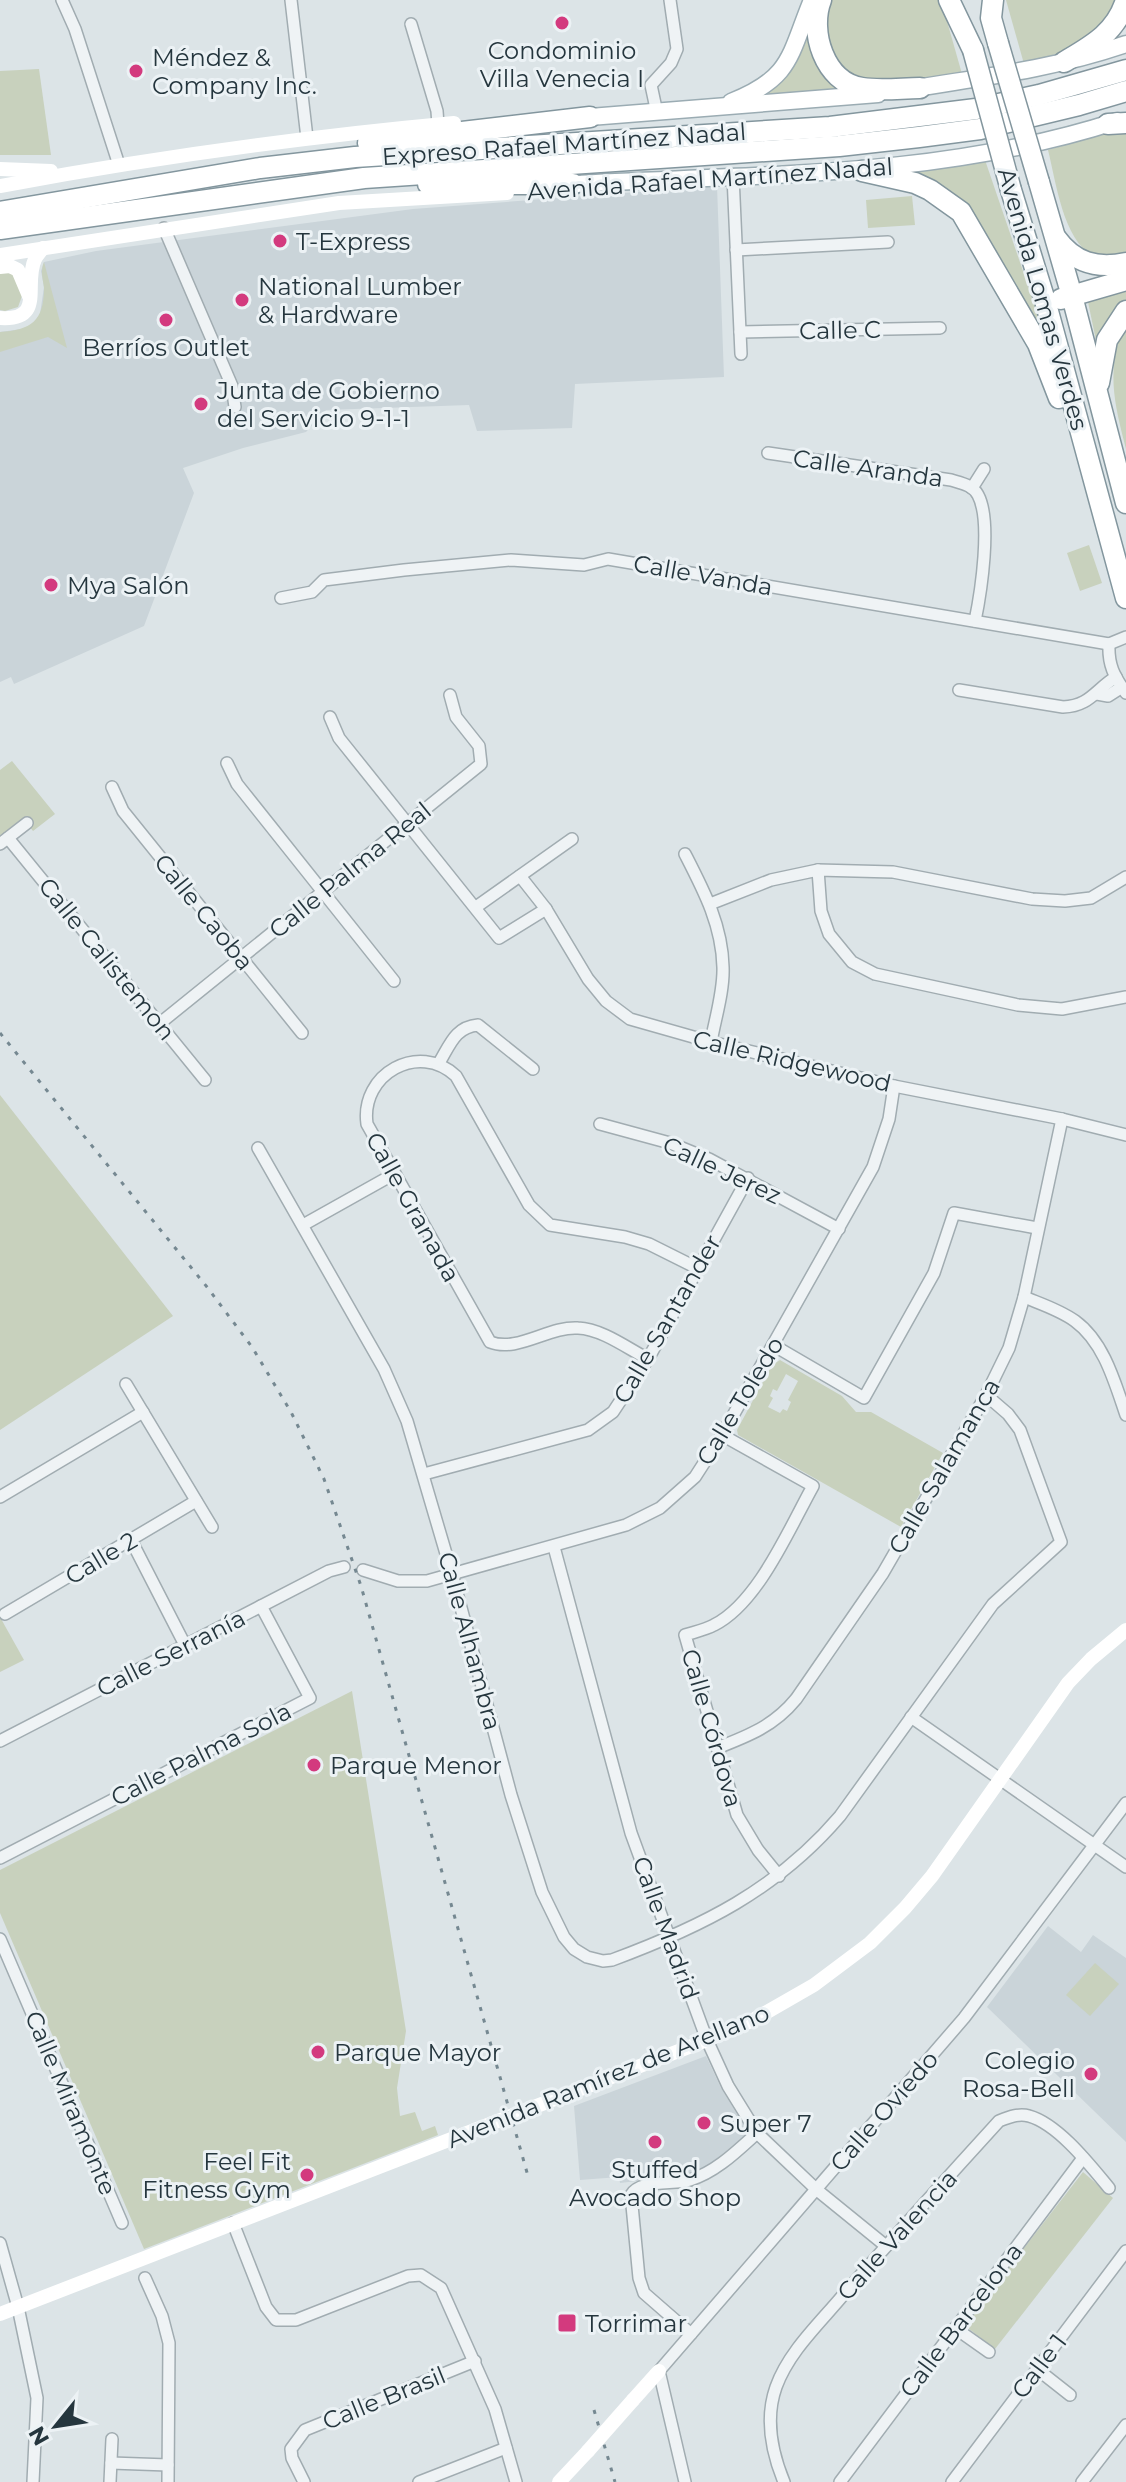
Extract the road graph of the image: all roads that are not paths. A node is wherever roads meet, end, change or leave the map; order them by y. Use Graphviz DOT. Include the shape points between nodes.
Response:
graph roads {
  1 [pos="62,0"];
  2 [pos="291,0"];
  3 [pos="670,0"];
  4 [pos="812,0"];
  5 [pos="821,0"];
  6 [pos="949,0"];
  7 [pos="959,0"];
  8 [pos="1126,0"];
  9 [pos="990,6"];
  10 [pos="411,24"];
  11 [pos="1126,44"];
  12 [pos="972,45"];
  13 [pos="1064,62"];
  14 [pos="1126,70"];
  15 [pos="920,88"];
  16 [pos="1126,91"];
  17 [pos="718,107"];
  18 [pos="657,113"];
  19 [pos="590,117"];
  20 [pos="1120,122"];
  21 [pos="438,125"];
  22 [pos="307,138"];
  23 [pos="119,165"];
  24 [pos="291,165"];
  25 [pos="0,169"];
  26 [pos="76,171"];
  27 [pos="862,171"];
  28 [pos="733,176"];
  29 [pos="364,178"];
  30 [pos="573,184"];
  31 [pos="0,186"];
  32 [pos="0,200"];
  33 [pos="0,212"];
  34 [pos="47,213"];
  35 [pos="164,228"];
  36 [pos="0,229"];
  37 [pos="1055,236"];
  38 [pos="0,240"];
  39 [pos="888,242"];
  40 [pos="43,248"];
  41 [pos="736,250"];
  42 [pos="0,255"];
  43 [pos="1126,263"];
  44 [pos="0,267"];
  45 [pos="1126,280"];
  46 [pos="1072,296"];
  47 [pos="30,300"];
  48 [pos="1046,304"];
  49 [pos="1126,311"];
  50 [pos="0,318"];
  51 [pos="940,328"];
  52 [pos="740,332"];
  53 [pos="741,354"];
  54 [pos="235,407"];
  55 [pos="1101,407"];
  56 [pos="768,453"];
  57 [pos="1088,460"];
  58 [pos="984,469"];
  59 [pos="972,488"];
  60 [pos="1126,503"];
  61 [pos="281,598"];
  62 [pos="1126,598"];
  63 [pos="975,621"];
  64 [pos="1126,637"];
  65 [pos="1109,644"];
  66 [pos="1121,686"];
  67 [pos="959,690"];
  68 [pos="450,695"];
  69 [pos="330,717"];
  70 [pos="227,763"];
  71 [pos="112,787"];
  72 [pos="27,823"];
  73 [pos="408,823"];
  74 [pos="572,839"];
  75 [pos="4,841"];
  76 [pos="685,854"];
  77 [pos="818,870"];
  78 [pos="520,876"];
  79 [pos="1126,877"];
  80 [pos="324,891"];
  81 [pos="710,904"];
  82 [pos="476,907"];
  83 [pos="546,909"];
  84 [pos="241,958"];
  85 [pos="394,981"];
  86 [pos="1126,997"];
  87 [pos="159,1024"];
  88 [pos="302,1033"];
  89 [pos="711,1042"];
  90 [pos="439,1063"];
  91 [pos="533,1069"];
  92 [pos="205,1080"];
  93 [pos="894,1086"];
  94 [pos="1062,1119"];
  95 [pos="600,1124"];
  96 [pos="1126,1135"];
  97 [pos="258,1148"];
  98 [pos="394,1174"];
  99 [pos="748,1178"];
  100 [pos="303,1225"];
  101 [pos="1037,1228"];
  102 [pos="839,1229"];
  103 [pos="697,1268"];
  104 [pos="1024,1297"];
  105 [pos="773,1345"];
  106 [pos="648,1359"];
  107 [pos="126,1384"];
  108 [pos="986,1395"];
  109 [pos="143,1412"];
  110 [pos="1126,1415"];
  111 [pos="722,1435"];
  112 [pos="424,1474"];
  113 [pos="0,1497"];
  114 [pos="196,1501"];
  115 [pos="212,1527"];
  116 [pos="131,1540"];
  117 [pos="554,1547"];
  118 [pos="344,1567"];
  119 [pos="363,1570"];
  120 [pos="452,1574"];
  121 [pos="261,1606"];
  122 [pos="5,1614"];
  123 [pos="1126,1630"];
  124 [pos="185,1645"];
  125 [pos="911,1717"];
  126 [pos="0,1741"];
  127 [pos="717,1748"];
  128 [pos="1000,1780"];
  129 [pos="1126,1803"];
  130 [pos="1096,1846"];
  131 [pos="0,1858"];
  132 [pos="1126,1867"];
  133 [pos="779,1876"];
  134 [pos="670,1936"];
  135 [pos="0,1939"];
  136 [pos="707,2040"];
  137 [pos="757,2133"];
  138 [pos="1083,2158"];
  139 [pos="1109,2188"];
  140 [pos="817,2190"];
  141 [pos="122,2223"];
  142 [pos="233,2223"];
  143 [pos="0,2243"];
  144 [pos="886,2246"];
  145 [pos="1126,2251"];
  146 [pos="145,2278"];
  147 [pos="18,2307"];
  148 [pos="0,2314"];
  149 [pos="955,2328"];
  150 [pos="691,2334"];
  151 [pos="989,2352"];
  152 [pos="475,2361"];
  153 [pos="1037,2369"];
  154 [pos="659,2371"];
  155 [pos="1070,2395"];
  156 [pos="1126,2425"];
  157 [pos="112,2439"];
  158 [pos="506,2448"];
  159 [pos="111,2463"];
  160 [pos="168,2465"];
  161 [pos="33,2482"];
  162 [pos="110,2482"];
  163 [pos="168,2482"];
  164 [pos="304,2482"];
  165 [pos="419,2482"];
  166 [pos="516,2482"];
  167 [pos="559,2482"];
  168 [pos="685,2482"];
  169 [pos="784,2482"];
  170 [pos="840,2482"];
  171 [pos="952,2482"];
  172 [pos="1082,2482"];
  1 -- 23 [label="street"];
  2 -- 22 [label="street"];
  3 -- 18 [label="street" via="677,49 655,85"];
  4 -- 17 [label="main road" via="778,76"];
  5 -- 15 [label="highway" via="819,40 839,76 863,88"];
  6 -- 12 [label="highway"];
  7 -- 12 [label="main road, Avenida Lomas Verdes"];
  8 -- 13 [label="highway" via="1112,29"];
  9 -- 37 [label="highway, Avenida Lomas Verdes, bridge"];
  10 -- 21 [label="street"];
  11 -- 13 [label="main road"];
  12 -- 48 [label="highway, Avenida Lomas Verdes, bridge"];
  13 -- 15 [label="main road"];
  14 -- 24 [label="highway, Expreso Rafael Martínez Nadal" via="976,109 830,127 437,150"];
  15 -- 17 [label="main road"];
  16 -- 29 [label="highway, Expreso Rafael Martínez Nadal" via="980,129 919,137"];
  17 -- 18 [label="main road"];
  18 -- 19 [label="main road"];
  19 -- 21 [label="street" via="538,115"];
  19 -- 24 [label="highway" via="350,145"];
  20 -- 27 [label="main road, Avenida Rafael Martínez Nadal" via="969,157"];
  21 -- 22 [label="street"];
  22 -- 23 [label="street"];
  23 -- 26 [label="street"];
  24 -- 34 [label="highway, Expreso Rafael Martínez Nadal"];
  25 -- 26 [label="street"];
  26 -- 31 [label="street"];
  27 -- 28 [label="main road, Avenida Rafael Martínez Nadal"];
  27 -- 57 [label="highway" via="915,183 967,220 1038,344"];
  28 -- 30 [label="main road, Avenida Rafael Martínez Nadal"];
  28 -- 41 [label="street"];
  29 -- 30 [label="highway" via="421,184"];
  29 -- 34 [label="highway, Expreso Rafael Martínez Nadal"];
  30 -- 35 [label="street, Avenida Rafael Martínez Nadal" via="339,203"];
  32 -- 34 [label="highway"];
  33 -- 34 [label="highway, Expreso Rafael Martínez Nadal"];
  34 -- 36 [label="highway, Expreso Rafael Martínez Nadal"];
  34 -- 38 [label="highway"];
  35 -- 40 [label="street, Avenida Rafael Martínez Nadal"];
  35 -- 54 [label="street" via="232,386"];
  37 -- 43 [label="highway" via="1085,263"];
  37 -- 46 [label="highway, Avenida Lomas Verdes"];
  39 -- 41 [label="street"];
  40 -- 42 [label="street"];
  40 -- 47 [label="street" via="34,260"];
  41 -- 52 [label="street"];
  44 -- 47 [label="street" via="18,270"];
  45 -- 46 [label="highway"];
  46 -- 48 [label="highway"];
  46 -- 55 [label="highway, Avenida Lomas Verdes"];
  47 -- 50 [label="street" via="22,316"];
  48 -- 57 [label="highway, Avenida Lomas Verdes"];
  49 -- 55 [label="highway" via="1102,357"];
  51 -- 52 [label="street, Calle C"];
  52 -- 53 [label="street"];
  55 -- 60 [label="highway, Avenida Lomas Verdes"];
  56 -- 59 [label="street, Calle Aranda" via="951,480"];
  57 -- 62 [label="highway, Avenida Lomas Verdes"];
  58 -- 59 [label="street"];
  59 -- 63 [label="street, Calle Aranda" via="984,515 982,586"];
  61 -- 63 [label="street, Calle Vanda" via="312,592 324,580 404,570 511,560 584,565 608,559"];
  63 -- 65 [label="street, Calle Vanda"];
  64 -- 65 [label="street"];
  65 -- 66 [label="street" via="1108,661"];
  66 -- 67 [label="street" via="1101,687 1077,706 1063,707"];
  68 -- 73 [label="street, Calle Palma Real" via="456,717 479,746 481,764"];
  69 -- 73 [label="street" via="339,738"];
  70 -- 80 [label="street" via="237,784"];
  71 -- 84 [label="street, Calle Caoba" via="123,811"];
  72 -- 75 [label="street"];
  73 -- 80 [label="street, Calle Palma Real"];
  73 -- 82 [label="street"];
  74 -- 78 [label="street"];
  75 -- 87 [label="street, Calle Calistemon"];
  76 -- 81 [label="street"];
  77 -- 79 [label="street" via="893,872 1065,901 1091,898"];
  77 -- 81 [label="street" via="771,880"];
  77 -- 86 [label="street" via="829,934 852,962 875,974 1018,1005 1062,1009"];
  78 -- 82 [label="street"];
  78 -- 83 [label="street, Calle Ridgewood"];
  80 -- 84 [label="street, Calle Palma Real"];
  80 -- 85 [label="street"];
  81 -- 89 [label="street" via="723,970"];
  82 -- 83 [label="street" via="499,938"];
  83 -- 89 [label="street, Calle Ridgewood" via="606,1001 630,1019"];
  84 -- 87 [label="street, Calle Palma Real"];
  84 -- 88 [label="street, Calle Caoba"];
  87 -- 92 [label="street, Calle Calistemon"];
  89 -- 93 [label="street, Calle Ridgewood"];
  90 -- 91 [label="street" via="458,1031 478,1025"];
  90 -- 98 [label="street, Calle Granada" via="405,1064 381,1078 368,1097 367,1124"];
  90 -- 103 [label="street" via="456,1076 529,1205 550,1225 649,1244"];
  93 -- 94 [label="street, Calle Ridgewood"];
  93 -- 102 [label="street, Calle Toledo" via="877,1157"];
  94 -- 96 [label="street, Calle Ridgewood"];
  94 -- 101 [label="street, Calle Salamanca"];
  95 -- 99 [label="street, Calle Jerez" via="670,1143"];
  97 -- 100 [label="street, Calle Alhambra"];
  98 -- 100 [label="street"];
  98 -- 106 [label="street, Calle Granada" via="490,1342 507,1345 557,1330 589,1329"];
  99 -- 102 [label="street, Calle Jerez"];
  99 -- 103 [label="street, Calle Santander"];
  100 -- 112 [label="street, Calle Alhambra" via="384,1369"];
  101 -- 104 [label="street, Calle Salamanca"];
  101 -- 105 [label="street" via="954,1213 934,1273 864,1398"];
  102 -- 105 [label="street, Calle Toledo"];
  103 -- 106 [label="street, Calle Santander"];
  104 -- 108 [label="street, Calle Salamanca" via="1009,1348"];
  104 -- 110 [label="street" via="1067,1316 1087,1333 1109,1369"];
  105 -- 111 [label="street, Calle Toledo"];
  106 -- 112 [label="street, Calle Santander" via="620,1404 588,1430"];
  107 -- 109 [label="street"];
  108 -- 125 [label="street, Calle Alhambra" via="1020,1430 1061,1542 993,1604"];
  108 -- 127 [label="street, Calle Salamanca" via="883,1573 796,1699 762,1730"];
  109 -- 113 [label="street"];
  109 -- 114 [label="street"];
  111 -- 117 [label="street, Calle Toledo" via="695,1477 660,1508 626,1525"];
  111 -- 127 [label="street, Calle Córdova" via="813,1486 755,1589 714,1625 685,1635"];
  112 -- 120 [label="street, Calle Alhambra"];
  114 -- 115 [label="street"];
  114 -- 116 [label="street, Calle 2"];
  116 -- 122 [label="street, Calle 2"];
  116 -- 124 [label="street"];
  117 -- 120 [label="street, Calle Toledo"];
  117 -- 134 [label="street, Calle Madrid" via="631,1833"];
  118 -- 121 [label="street, Calle Serranía"];
  119 -- 120 [label="street, Calle Toledo" via="398,1581"];
  120 -- 134 [label="street, Calle Alhambra" via="511,1795 542,1892 564,1937 587,1957 603,1961"];
  121 -- 124 [label="street, Calle Serranía"];
  121 -- 131 [label="street, Calle Palma Sola" via="310,1698"];
  123 -- 128 [label="street, Avenida Ramírez de Arellano" via="1068,1683"];
  124 -- 126 [label="street, Calle Serranía"];
  125 -- 128 [label="street"];
  125 -- 133 [label="street, Calle Alhambra" via="817,1844"];
  127 -- 133 [label="street, Calle Córdova" via="737,1815"];
  128 -- 130 [label="street"];
  128 -- 136 [label="street, Avenida Ramírez de Arellano" via="932,1876 870,1943 791,1999"];
  129 -- 130 [label="street, Calle Oviedo"];
  130 -- 132 [label="street"];
  130 -- 140 [label="street, Calle Oviedo" via="964,2018"];
  133 -- 134 [label="street, Calle Alhambra" via="729,1909"];
  134 -- 136 [label="street, Calle Madrid"];
  135 -- 141 [label="street, Calle Miramonte"];
  136 -- 137 [label="street, Calle Madrid"];
  136 -- 142 [label="street, Avenida Ramírez de Arellano"];
  137 -- 140 [label="street, Calle Madrid"];
  137 -- 150 [label="street" via="707,2173 639,2187 631,2195 644,2293"];
  138 -- 139 [label="street, Calle Valencia"];
  138 -- 144 [label="street, Calle Valencia" via="1048,2126 1027,2115 999,2121"];
  138 -- 149 [label="street, Calle Barcelona"];
  140 -- 144 [label="street, Calle Madrid"];
  140 -- 150 [label="street, Calle Oviedo"];
  142 -- 147 [label="street, Avenida Ramírez de Arellano"];
  142 -- 152 [label="street" via="276,2320 296,2320 421,2275 441,2288"];
  143 -- 147 [label="street"];
  144 -- 169 [label="street, Calle Valencia" via="798,2349 775,2389 772,2448"];
  145 -- 153 [label="street, Calle 1"];
  146 -- 160 [label="street" via="169,2343"];
  147 -- 148 [label="street, Avenida Ramírez de Arellano"];
  147 -- 161 [label="street" via="37,2398"];
  149 -- 151 [label="street"];
  149 -- 170 [label="street, Calle Barcelona"];
  150 -- 154 [label="street, Calle Oviedo"];
  152 -- 158 [label="street"];
  152 -- 164 [label="street, Calle Brasil" via="305,2430 291,2449"];
  153 -- 155 [label="street"];
  153 -- 171 [label="street, Calle 1"];
  154 -- 167 [label="street, bridge"];
  154 -- 168 [label="street"];
  156 -- 172 [label="street"];
  157 -- 159 [label="street"];
  158 -- 165 [label="street"];
  158 -- 166 [label="street"];
  159 -- 160 [label="street"];
  159 -- 162 [label="street"];
  160 -- 163 [label="street"];
}
